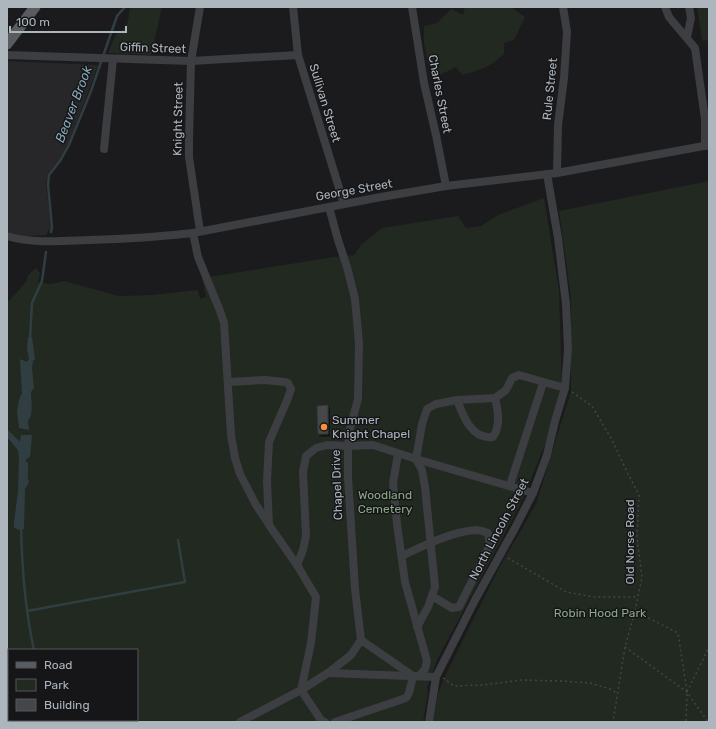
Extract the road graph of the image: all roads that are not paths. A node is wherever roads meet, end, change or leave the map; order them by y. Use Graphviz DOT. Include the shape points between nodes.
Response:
graph roads {
  1 [pos="35,7"];
  2 [pos="200,7"];
  3 [pos="293,7"];
  4 [pos="412,7"];
  5 [pos="563,7"];
  6 [pos="665,7"];
  7 [pos="689,7"];
  8 [pos="687,37"];
  9 [pos="7,44"];
  10 [pos="7,55"];
  11 [pos="298,55"];
  12 [pos="110,58"];
  13 [pos="191,61"];
  14 [pos="707,146"];
  15 [pos="104,149"];
  16 [pos="557,173"];
  17 [pos="547,174"];
  18 [pos="446,186"];
  19 [pos="344,204"];
  20 [pos="329,207"];
  21 [pos="197,232"];
  22 [pos="7,236"];
  23 [pos="228,382"];
  24 [pos="543,383"];
  25 [pos="566,388"];
  26 [pos="496,398"];
  27 [pos="457,400"];
  28 [pos="348,446"];
  29 [pos="398,454"];
  30 [pos="416,459"];
  31 [pos="510,485"];
  32 [pos="533,493"];
  33 [pos="269,525"];
  34 [pos="431,542"];
  35 [pos="402,556"];
  36 [pos="297,565"];
  37 [pos="432,596"];
  38 [pos="417,626"];
  39 [pos="361,640"];
  40 [pos="328,673"];
  41 [pos="416,676"];
  42 [pos="436,677"];
  43 [pos="301,690"];
  44 [pos="240,722"];
  45 [pos="325,722"];
  46 [pos="335,722"];
  47 [pos="429,722"];
  1 -- 9 [label="main road"];
  2 -- 13 [label="street, Knight Street"];
  3 -- 11 [label="street, Sullivan Street"];
  4 -- 18 [label="street, Charles Street" via="424,84"];
  5 -- 16 [label="street, Rule Street" via="567,32 558,125"];
  6 -- 8 [label="street" via="669,17"];
  7 -- 8 [label="street" via="691,18"];
  8 -- 14 [label="street" via="694,48"];
  10 -- 12 [label="street, Giffin Street"];
  11 -- 13 [label="street, Giffin Street"];
  11 -- 19 [label="street, Sullivan Street"];
  12 -- 13 [label="street, Giffin Street"];
  12 -- 15 [label="street"];
  13 -- 21 [label="street, Knight Street" via="189,157"];
  14 -- 16 [label="street, George Street"];
  16 -- 17 [label="street, George Street"];
  17 -- 18 [label="street, George Street"];
  17 -- 25 [label="street, North Lincoln Street" via="566,304"];
  18 -- 19 [label="street, George Street"];
  19 -- 20 [label="street, George Street"];
  20 -- 21 [label="street, George Street"];
  20 -- 28 [label="street, Chapel Drive" via="355,299 359,343 358,399"];
  21 -- 22 [label="street, George Street" via="57,242 31,241"];
  21 -- 23 [label="street, Knight Street" via="198,257 224,323"];
  23 -- 33 [label="street, Knight Street" via="232,435 240,474"];
  23 -- 33 [label="street" via="285,382 291,389 269,442"];
  24 -- 25 [label="street"];
  24 -- 26 [label="street" via="519,375 512,378 506,390"];
  24 -- 31 [label="street"];
  25 -- 32 [label="street, North Lincoln Street"];
  26 -- 27 [label="street"];
  26 -- 27 [label="street" via="497,432 493,437 487,438 473,430 463,416"];
  27 -- 30 [label="street" via="436,404 427,409"];
  28 -- 29 [label="street" via="373,445"];
  28 -- 36 [label="street" via="327,445 316,448 306,456 303,472 306,536"];
  28 -- 39 [label="street, Chapel Drive" via="348,477"];
  29 -- 30 [label="street"];
  29 -- 35 [label="street" via="393,483 396,524"];
  30 -- 31 [label="street"];
  30 -- 34 [label="street" via="422,470"];
  31 -- 32 [label="street"];
  32 -- 42 [label="street, North Lincoln Street" via="474,600"];
  33 -- 36 [label="street, Knight Street"];
  34 -- 35 [label="street"];
  34 -- 37 [label="street" via="435,587"];
  34 -- 37 [label="street" via="477,530 488,533 490,545 459,607 452,608"];
  35 -- 38 [label="street" via="405,582"];
  36 -- 43 [label="street, Knight Street" via="316,598 311,643"];
  37 -- 38 [label="street"];
  38 -- 41 [label="street" via="427,661 425,669"];
  39 -- 40 [label="street" via="351,655"];
  39 -- 41 [label="street"];
  40 -- 41 [label="street"];
  40 -- 43 [label="street"];
  41 -- 42 [label="street"];
  41 -- 46 [label="street" via="406,698"];
  42 -- 47 [label="street, North Lincoln Street"];
  43 -- 44 [label="street"];
  43 -- 45 [label="street"];
}
